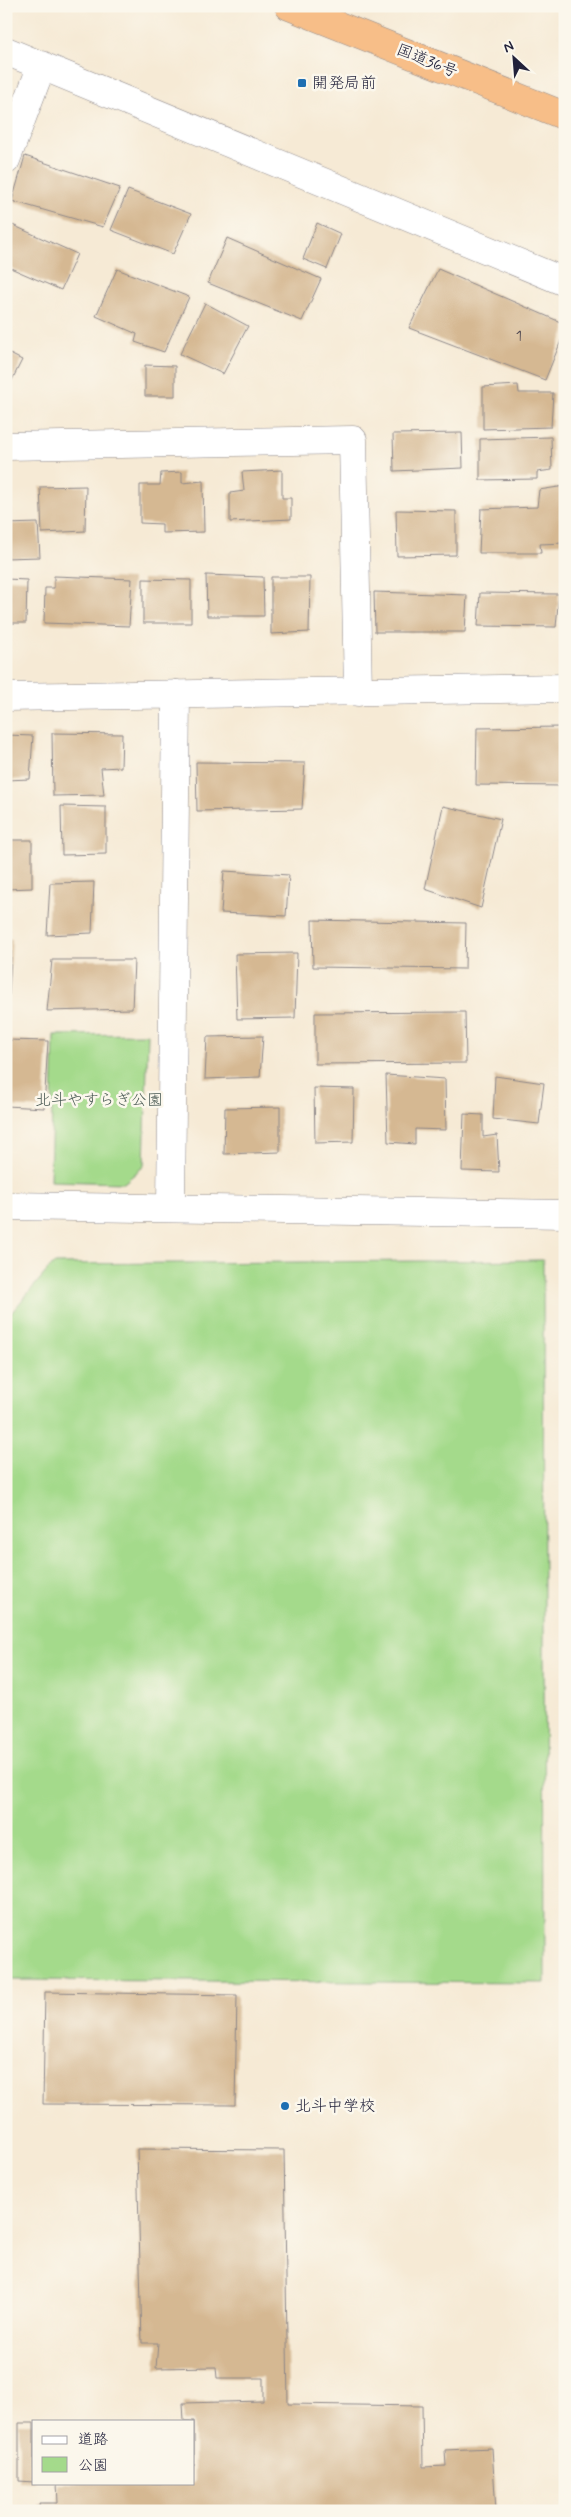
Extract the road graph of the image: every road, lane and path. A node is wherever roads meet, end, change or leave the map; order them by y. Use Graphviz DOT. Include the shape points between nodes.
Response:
graph roads {
  1 [pos="289,6"];
  2 [pos="6,51"];
  3 [pos="42,65"];
  4 [pos="565,116"];
  5 [pos="6,160"];
  6 [pos="565,282"];
  7 [pos="6,446"];
  8 [pos="565,688"];
  9 [pos="358,692"];
  10 [pos="176,694"];
  11 [pos="6,697"];
  12 [pos="6,1206"];
  13 [pos="171,1208"];
  14 [pos="565,1214"];
  1 -- 4 [label="highway, 国道36号"];
  2 -- 3 [label="street"];
  3 -- 5 [label="street"];
  3 -- 6 [label="street"];
  7 -- 9 [label="street" via="352,440"];
  8 -- 9 [label="street"];
  9 -- 10 [label="street"];
  10 -- 11 [label="street"];
  10 -- 13 [label="street"];
  12 -- 13 [label="street"];
  13 -- 14 [label="street"];
}
